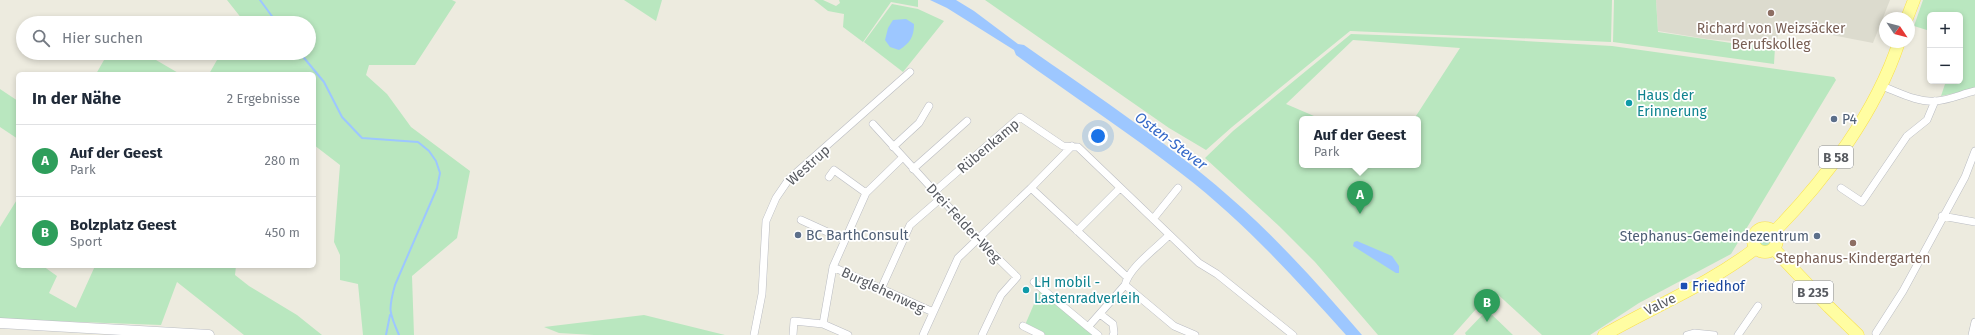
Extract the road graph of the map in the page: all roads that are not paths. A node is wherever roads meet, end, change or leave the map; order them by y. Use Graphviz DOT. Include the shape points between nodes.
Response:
graph roads {
  1 [pos="1914,0"];
  2 [pos="1909,12"];
  3 [pos="1897,48"];
  4 [pos="910,72"];
  5 [pos="1882,86"];
  6 [pos="1975,91"];
  7 [pos="1935,101"];
  8 [pos="929,106"];
  9 [pos="967,121"];
  10 [pos="873,124"];
  11 [pos="1072,146"];
  12 [pos="893,147"];
  13 [pos="1975,152"];
  14 [pos="902,157"];
  15 [pos="913,169"];
  16 [pos="829,177"];
  17 [pos="1031,188"];
  18 [pos="1120,188"];
  19 [pos="1178,188"];
  20 [pos="1841,188"];
  21 [pos="934,192"];
  22 [pos="866,193"];
  23 [pos="940,199"];
  24 [pos="1942,216"];
  25 [pos="801,220"];
  26 [pos="1153,220"];
  27 [pos="1975,222"];
  28 [pos="1077,231"];
  29 [pos="1774,232"];
  30 [pos="1169,236"];
  31 [pos="978,239"];
  32 [pos="845,240"];
  33 [pos="1756,248"];
  34 [pos="1774,249"];
  35 [pos="833,267"];
  36 [pos="1126,281"];
  37 [pos="1034,282"];
  38 [pos="881,289"];
  39 [pos="1758,306"];
  40 [pos="933,312"];
  41 [pos="1100,314"];
  42 [pos="1975,322"];
  43 [pos="0,323"];
  44 [pos="823,324"];
  45 [pos="1023,326"];
  46 [pos="1088,327"];
  47 [pos="1876,333"];
  48 [pos="210,335"];
  49 [pos="754,335"];
  50 [pos="793,335"];
  51 [pos="848,335"];
  52 [pos="923,335"];
  53 [pos="982,335"];
  54 [pos="1041,335"];
  55 [pos="1098,335"];
  56 [pos="1113,335"];
  57 [pos="1195,335"];
  58 [pos="1293,335"];
  59 [pos="1604,335"];
  60 [pos="1688,335"];
  61 [pos="1714,335"];
  62 [pos="1738,335"];
  63 [pos="1858,335"];
  64 [pos="1972,335"];
  1 -- 2 [label="main road"];
  3 -- 5 [label="main road, B 58"];
  4 -- 49 [label="street, Westrup" via="789,179 776,198 766,221 762,294"];
  5 -- 7 [label="street" via="1912,97"];
  5 -- 29 [label="main road, B 58" via="1845,145 1811,190"];
  6 -- 7 [label="street"];
  7 -- 20 [label="street" via="1927,120 1907,136 1862,202"];
  8 -- 12 [label="street" via="919,122"];
  9 -- 15 [label="street"];
  10 -- 12 [label="street, Drei-Felder-Weg"];
  11 -- 17 [label="street"];
  11 -- 18 [label="street, Rübenkamp" via="1078,147"];
  11 -- 21 [label="street, Rübenkamp" via="1063,146 1020,117"];
  12 -- 14 [label="street, Drei-Felder-Weg"];
  13 -- 24 [label="street" via="1965,177"];
  14 -- 15 [label="street, Drei-Felder-Weg"];
  14 -- 22 [label="street"];
  15 -- 21 [label="street, Drei-Felder-Weg"];
  16 -- 22 [label="street" via="834,170"];
  17 -- 28 [label="street"];
  17 -- 31 [label="street"];
  18 -- 26 [label="street, Rübenkamp"];
  18 -- 28 [label="street"];
  19 -- 26 [label="street"];
  21 -- 23 [label="street, Drei-Felder-Weg"];
  22 -- 32 [label="street"];
  23 -- 31 [label="street, Drei-Felder-Weg"];
  23 -- 38 [label="street" via="910,225"];
  24 -- 27 [label="street"];
  24 -- 47 [label="street" via="1903,291"];
  25 -- 32 [label="street"];
  26 -- 30 [label="street, Rübenkamp"];
  28 -- 36 [label="street"];
  29 -- 33 [label="main road" via="1766,228 1757,231 1753,241"];
  29 -- 34 [label="main road" via="1777,242"];
  30 -- 36 [label="street" via="1143,259"];
  30 -- 58 [label="street, Rübenkamp" via="1199,263 1217,274"];
  31 -- 40 [label="street" via="958,258"];
  31 -- 53 [label="street, Drei-Felder-Weg" via="1017,277 1003,291"];
  32 -- 35 [label="street"];
  33 -- 34 [label="main road" via="1762,252"];
  33 -- 59 [label="main road, Valve" via="1718,274"];
  34 -- 63 [label="main road, B 235"];
  35 -- 38 [label="street, Burglehenweg"];
  35 -- 44 [label="street"];
  36 -- 41 [label="street"];
  36 -- 57 [label="street" via="1174,326"];
  37 -- 46 [label="street"];
  38 -- 40 [label="street, Burglehenweg"];
  39 -- 62 [label="street"];
  40 -- 52 [label="street"];
  41 -- 46 [label="street"];
  41 -- 56 [label="street" via="1113,324"];
  42 -- 64 [label="street"];
  43 -- 48 [label="main road"];
  44 -- 50 [label="street" via="794,321"];
  44 -- 51 [label="street"];
  45 -- 54 [label="street"];
  46 -- 55 [label="street"];
  60 -- 61 [label="street"];
}
